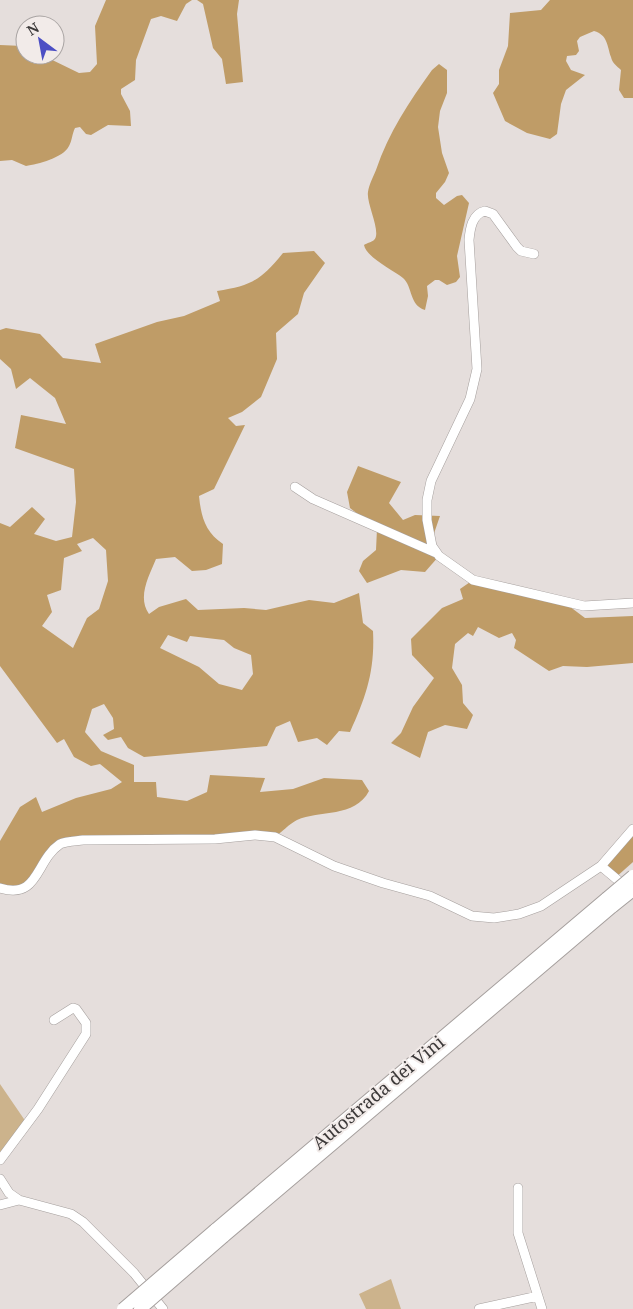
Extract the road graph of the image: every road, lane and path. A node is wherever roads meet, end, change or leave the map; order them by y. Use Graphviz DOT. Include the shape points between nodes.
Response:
graph roads {
  1 [pos="534,254"];
  2 [pos="295,487"];
  3 [pos="436,553"];
  4 [pos="633,603"];
  5 [pos="633,830"];
  6 [pos="601,866"];
  7 [pos="633,876"];
  8 [pos="0,888"];
  9 [pos="633,890"];
  10 [pos="633,894"];
  11 [pos="610,902"];
  12 [pos="54,1020"];
  13 [pos="0,1160"];
  14 [pos="0,1179"];
  15 [pos="518,1188"];
  16 [pos="19,1200"];
  17 [pos="0,1205"];
  18 [pos="219,1234"];
  19 [pos="538,1296"];
  20 [pos="123,1309"];
  21 [pos="140,1309"];
  22 [pos="163,1309"];
  23 [pos="479,1309"];
  24 [pos="542,1309"];
  1 -- 3 [label="street" via="517,247 493,214 480,212 471,225 469,240 477,370 470,399 431,481 427,500 429,531"];
  2 -- 3 [label="street" via="313,499"];
  3 -- 4 [label="street" via="473,580 584,606"];
  5 -- 6 [label="street"];
  6 -- 8 [label="street" via="541,906 494,918 472,916 430,896 334,866 275,837 255,835 61,843 47,857 31,885 18,891"];
  6 -- 10 [label="street"];
  7 -- 11 [label="highway, Autostrada dei Vini, bridge"];
  9 -- 11 [label="highway, Autostrada dei Vini, bridge"];
  11 -- 18 [label="highway, Autostrada dei Vini"];
  12 -- 13 [label="street" via="76,1009 86,1023 86,1034 38,1109"];
  14 -- 16 [label="street" via="9,1194"];
  15 -- 19 [label="street" via="518,1233"];
  16 -- 17 [label="street"];
  16 -- 22 [label="street" via="71,1214 83,1222 134,1273"];
  18 -- 20 [label="highway, Autostrada dei Vini, bridge"];
  18 -- 21 [label="highway, Autostrada dei Vini, bridge"];
  19 -- 23 [label="street"];
  19 -- 24 [label="street"];
}
